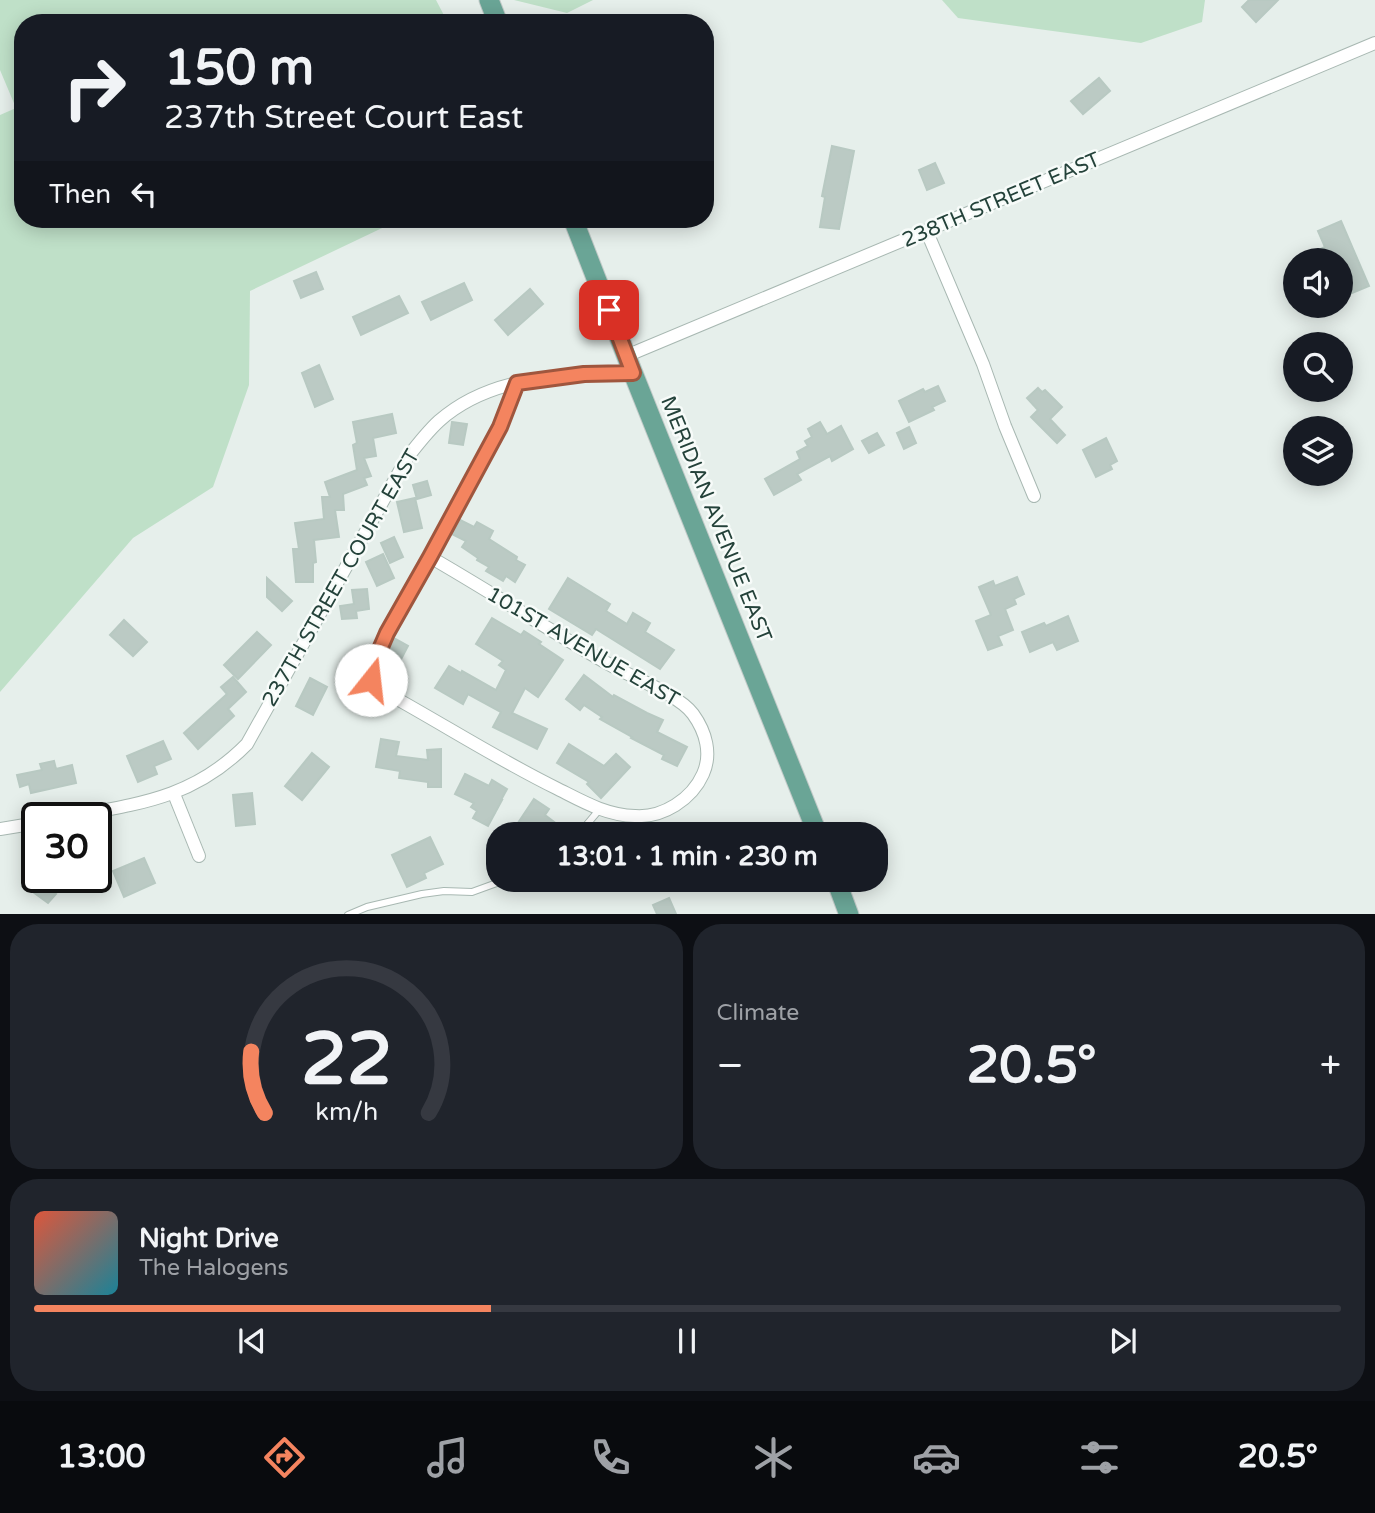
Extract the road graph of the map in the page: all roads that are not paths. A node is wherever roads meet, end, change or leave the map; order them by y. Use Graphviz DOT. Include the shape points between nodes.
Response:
graph roads {
  1 [pos="1375,43"];
  2 [pos="576,228"];
  3 [pos="927,232"];
  4 [pos="629,365"];
  5 [pos="517,383"];
  6 [pos="1034,496"];
  7 [pos="430,557"];
  8 [pos="174,794"];
  9 [pos="112,809"];
  10 [pos="599,810"];
  11 [pos="589,822"];
  12 [pos="813,822"];
  13 [pos="21,826"];
  14 [pos="0,829"];
  15 [pos="199,856"];
  16 [pos="486,887"];
  17 [pos="840,892"];
  18 [pos="350,914"];
  19 [pos="849,914"];
  1 -- 3 [label="street, 238TH STREET EAST"];
  2 -- 4 [label="main road, MERIDIAN AVENUE EAST"];
  3 -- 4 [label="street, 238TH STREET EAST"];
  3 -- 6 [label="street"];
  4 -- 5 [label="street, 237TH STREET COURT EAST"];
  4 -- 12 [label="main road, MERIDIAN AVENUE EAST"];
  5 -- 7 [label="street" via="500,427"];
  5 -- 8 [label="street, 237TH STREET COURT EAST" via="461,405 423,437 407,457 247,744 219,768"];
  7 -- 10 [label="street" via="387,633 371,680 530,775"];
  7 -- 10 [label="street, 101ST AVENUE EAST" via="547,629 676,699 692,713 705,739 708,759 687,796 651,815"];
  8 -- 9 [label="street, 237TH STREET COURT EAST"];
  8 -- 15 [label="street"];
  10 -- 11 [label="lane"];
  13 -- 14 [label="street"];
  16 -- 18 [label="lane" via="472,892 422,894"];
  17 -- 19 [label="main road"];
}
